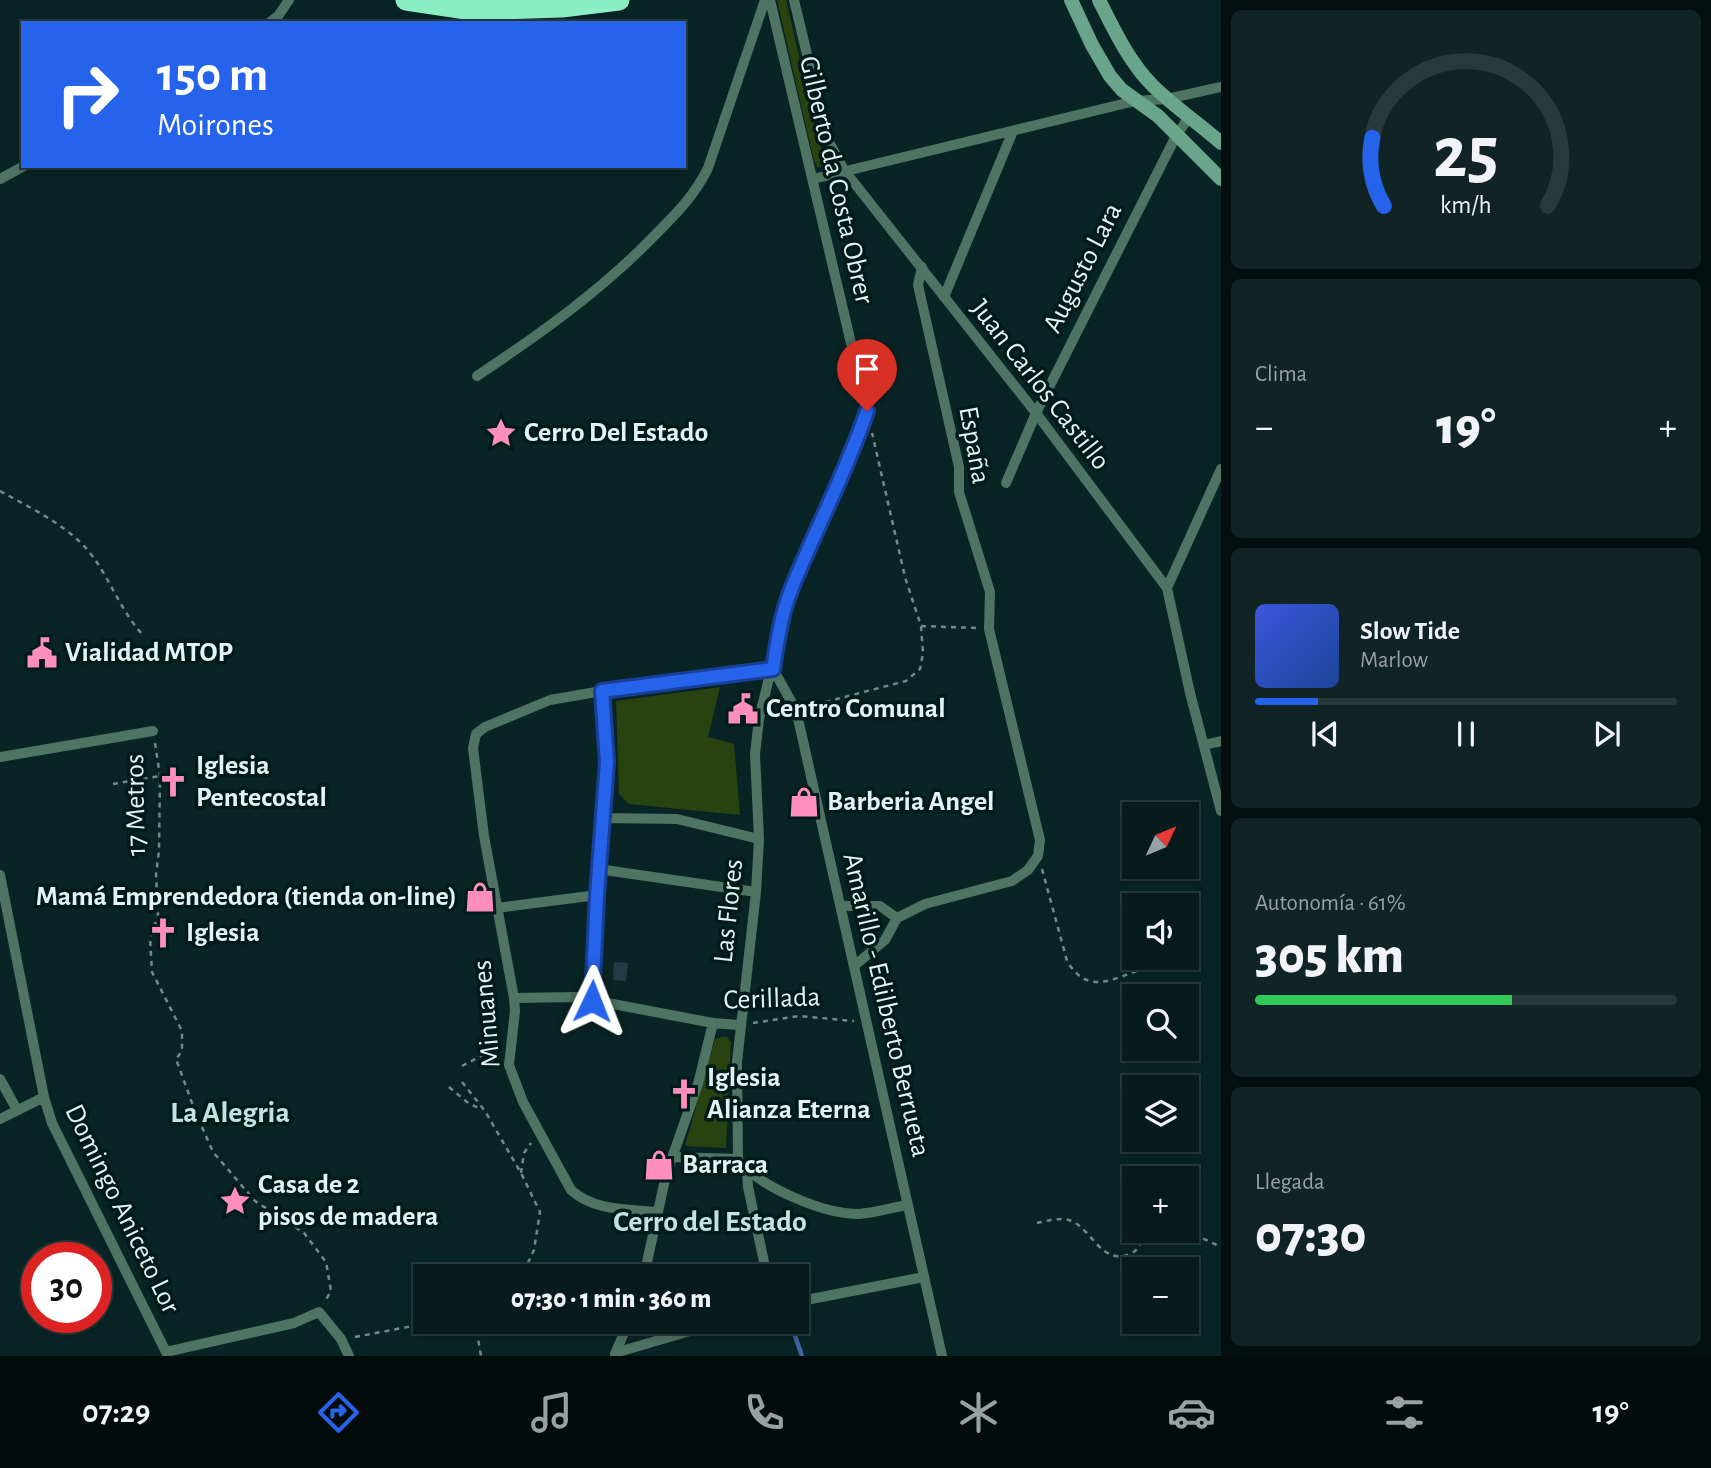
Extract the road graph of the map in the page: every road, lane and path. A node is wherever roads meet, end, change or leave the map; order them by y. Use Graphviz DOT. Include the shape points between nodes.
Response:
graph roads {
  1 [pos="289,0"];
  2 [pos="406,0"];
  3 [pos="620,0"];
  4 [pos="768,0"];
  5 [pos="794,0"];
  6 [pos="1070,0"];
  7 [pos="1099,0"];
  8 [pos="272,21"];
  9 [pos="1221,87"];
  10 [pos="1167,99"];
  11 [pos="1135,102"];
  12 [pos="1190,116"];
  13 [pos="1013,131"];
  14 [pos="1177,134"];
  15 [pos="1221,143"];
  16 [pos="21,167"];
  17 [pos="844,170"];
  18 [pos="0,178"];
  19 [pos="813,179"];
  20 [pos="1221,179"];
  21 [pos="922,267"];
  22 [pos="944,297"];
  23 [pos="477,376"];
  24 [pos="867,411"];
  25 [pos="1035,413"];
  26 [pos="1221,468"];
  27 [pos="1006,483"];
  28 [pos="0,491"];
  29 [pos="1167,588"];
  30 [pos="921,626"];
  31 [pos="989,629"];
  32 [pos="142,634"];
  33 [pos="773,669"];
  34 [pos="602,691"];
  35 [pos="796,710"];
  36 [pos="153,731"];
  37 [pos="1221,741"];
  38 [pos="1204,745"];
  39 [pos="0,757"];
  40 [pos="160,776"];
  41 [pos="113,785"];
  42 [pos="1221,811"];
  43 [pos="603,818"];
  44 [pos="759,839"];
  45 [pos="1038,856"];
  46 [pos="598,869"];
  47 [pos="0,875"];
  48 [pos="756,892"];
  49 [pos="597,895"];
  50 [pos="841,906"];
  51 [pos="497,908"];
  52 [pos="897,918"];
  53 [pos="854,966"];
  54 [pos="1140,970"];
  55 [pos="514,998"];
  56 [pos="592,1001"];
  57 [pos="713,1023"];
  58 [pos="866,1023"];
  59 [pos="739,1025"];
  60 [pos="513,1032"];
  61 [pos="461,1066"];
  62 [pos="0,1079"];
  63 [pos="462,1082"];
  64 [pos="449,1087"];
  65 [pos="44,1097"];
  66 [pos="17,1110"];
  67 [pos="485,1111"];
  68 [pos="0,1119"];
  69 [pos="538,1133"];
  70 [pos="673,1157"];
  71 [pos="738,1159"];
  72 [pos="747,1171"];
  73 [pos="521,1172"];
  74 [pos="907,1205"];
  75 [pos="656,1212"];
  76 [pos="1037,1223"];
  77 [pos="1199,1237"];
  78 [pos="1140,1243"];
  79 [pos="1221,1247"];
  80 [pos="528,1264"];
  81 [pos="646,1264"];
  82 [pos="764,1264"];
  83 [pos="925,1277"];
  84 [pos="809,1299"];
  85 [pos="319,1312"];
  86 [pos="413,1326"];
  87 [pos="477,1334"];
  88 [pos="624,1334"];
  89 [pos="681,1334"];
  90 [pos="341,1339"];
  91 [pos="167,1354"];
  92 [pos="616,1354"];
  93 [pos="349,1356"];
  94 [pos="481,1356"];
  95 [pos="942,1356"];
  1 -- 8 [label="street"];
  2 -- 3 [label="highway" via="473,10"];
  4 -- 19 [label="street, Gilberto da Costa Obrer"];
  4 -- 23 [label="street" via="708,167 688,202 636,255 551,326"];
  5 -- 17 [label="street, Juan Carlos Castillo" via="827,138"];
  6 -- 11 [label="street" via="1110,76"];
  7 -- 10 [label="street" via="1142,74"];
  9 -- 10 [label="street"];
  10 -- 11 [label="street"];
  10 -- 12 [label="street"];
  11 -- 13 [label="street"];
  11 -- 14 [label="street"];
  12 -- 14 [label="street, Augusto Lara"];
  12 -- 15 [label="street"];
  13 -- 17 [label="street"];
  13 -- 22 [label="street"];
  14 -- 20 [label="street"];
  14 -- 25 [label="street, Augusto Lara"];
  16 -- 18 [label="street"];
  17 -- 19 [label="street"];
  17 -- 21 [label="street, Juan Carlos Castillo"];
  19 -- 24 [label="street, Gilberto da Costa Obrer"];
  21 -- 22 [label="street, Juan Carlos Castillo"];
  21 -- 31 [label="street, España" via="918,285 959,467 959,492 990,592"];
  22 -- 25 [label="street, Juan Carlos Castillo"];
  24 -- 30 [label="path" via="905,577"];
  24 -- 33 [label="street, Las Flores" via="790,592"];
  25 -- 27 [label="street, Augusto Lara"];
  25 -- 29 [label="street, Juan Carlos Castillo"];
  26 -- 29 [label="street"];
  28 -- 32 [label="path" via="66,530 95,559"];
  29 -- 38 [label="street, Juan Carlos Castillo"];
  30 -- 31 [label="path"];
  30 -- 35 [label="path" via="920,669 906,681"];
  31 -- 45 [label="street, España" via="1040,840"];
  33 -- 34 [label="street"];
  33 -- 35 [label="street, Amarillo - Edilberto Berrueta"];
  33 -- 44 [label="street, Las Flores" via="755,754"];
  34 -- 43 [label="street" via="607,762"];
  34 -- 51 [label="street, Minuanes" via="550,700 477,734 475,771"];
  35 -- 50 [label="street, Amarillo - Edilberto Berrueta"];
  36 -- 39 [label="street"];
  36 -- 40 [label="path, 17 Metros"];
  37 -- 38 [label="street"];
  38 -- 42 [label="street, Juan Carlos Castillo"];
  40 -- 41 [label="path"];
  40 -- 85 [label="path, 17 Metros" via="158,916 150,938 152,972 182,1031 182,1051 176,1059 213,1152 255,1201 304,1233 326,1262 331,1291"];
  43 -- 44 [label="street" via="677,818"];
  43 -- 46 [label="street"];
  44 -- 48 [label="street, Las Flores"];
  45 -- 52 [label="street" via="1012,881 925,904"];
  45 -- 54 [label="path" via="1074,972 1096,983"];
  46 -- 48 [label="street"];
  46 -- 49 [label="street"];
  47 -- 65 [label="street, Domingo Aniceto Lor"];
  48 -- 59 [label="street, Las Flores"];
  49 -- 51 [label="street"];
  49 -- 56 [label="street"];
  50 -- 52 [label="street" via="880,906"];
  50 -- 53 [label="street, Amarillo - Edilberto Berrueta"];
  51 -- 55 [label="street, Minuanes"];
  52 -- 53 [label="street" via="885,940"];
  53 -- 58 [label="street, Amarillo - Edilberto Berrueta"];
  55 -- 56 [label="street, Cerillada"];
  55 -- 60 [label="street, Minuanes"];
  56 -- 57 [label="street, Cerillada"];
  57 -- 59 [label="street, Cerillada"];
  57 -- 70 [label="street"];
  58 -- 59 [label="path, Cerillada" via="799,1016"];
  58 -- 74 [label="street, Amarillo - Edilberto Berrueta"];
  59 -- 71 [label="street, Las Flores"];
  60 -- 61 [label="path" via="500,1045"];
  60 -- 69 [label="street, Minuanes" via="509,1065"];
  62 -- 66 [label="street"];
  63 -- 67 [label="path"];
  64 -- 67 [label="path"];
  65 -- 66 [label="street"];
  65 -- 91 [label="street, Domingo Aniceto Lor" via="52,1123"];
  66 -- 68 [label="street"];
  67 -- 73 [label="path"];
  69 -- 73 [label="path" via="523,1153"];
  69 -- 75 [label="street, Minuanes" via="580,1199 601,1207"];
  70 -- 71 [label="street"];
  70 -- 75 [label="street"];
  71 -- 72 [label="street"];
  72 -- 74 [label="street" via="819,1208 861,1214"];
  72 -- 82 [label="street"];
  73 -- 80 [label="path" via="540,1212"];
  74 -- 83 [label="street, Amarillo - Edilberto Berrueta"];
  75 -- 81 [label="street"];
  76 -- 78 [label="path" via="1068,1219 1081,1226 1099,1249 1113,1255 1126,1255"];
  77 -- 79 [label="path"];
  83 -- 84 [label="street"];
  83 -- 95 [label="street, Amarillo - Edilberto Berrueta"];
  85 -- 90 [label="street"];
  85 -- 91 [label="street" via="294,1323"];
  86 -- 90 [label="path"];
  87 -- 94 [label="path"];
  88 -- 92 [label="street"];
  89 -- 92 [label="street"];
  90 -- 93 [label="street"];
}
